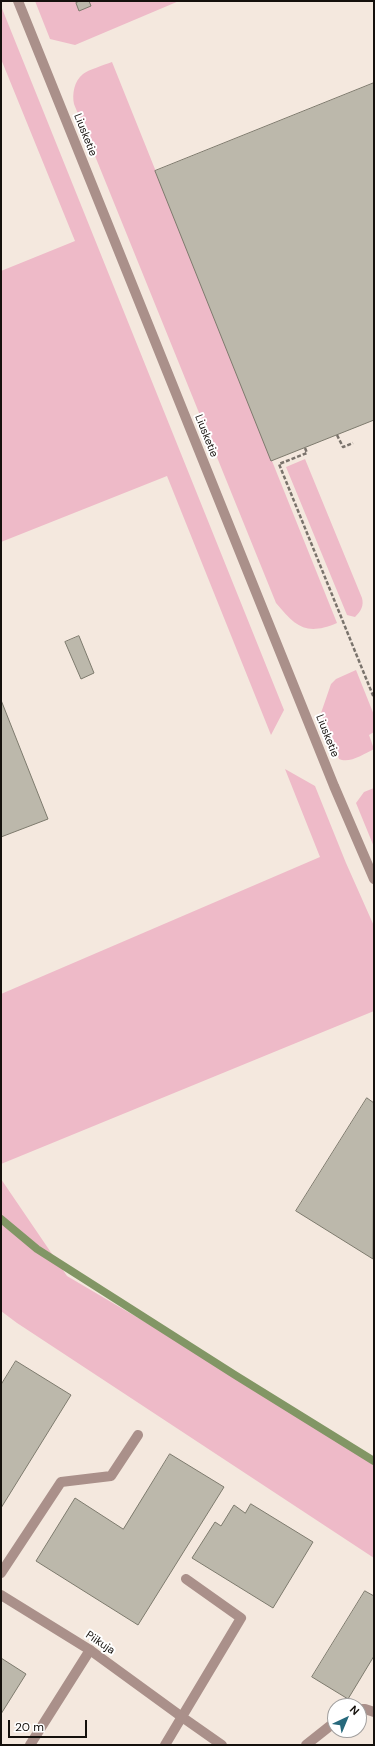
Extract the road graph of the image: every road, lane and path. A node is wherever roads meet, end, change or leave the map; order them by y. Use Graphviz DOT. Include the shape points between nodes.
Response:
graph roads {
  1 [pos="18,1"];
  2 [pos="338,435"];
  3 [pos="353,443"];
  4 [pos="304,448"];
  5 [pos="374,698"];
  6 [pos="374,879"];
  7 [pos="138,1435"];
  8 [pos="1,1573"];
  9 [pos="186,1579"];
  10 [pos="1,1595"];
  11 [pos="90,1650"];
  12 [pos="182,1717"];
  13 [pos="327,1728"];
  14 [pos="30,1745"];
  15 [pos="164,1745"];
  16 [pos="222,1745"];
  17 [pos="306,1745"];
  1 -- 6 [label="street, Liusketie"];
  2 -- 3 [label="path" via="343,447"];
  4 -- 5 [label="path" via="307,453 279,464"];
  7 -- 8 [label="street" via="112,1476 61,1482"];
  9 -- 12 [label="street" via="241,1618"];
  10 -- 11 [label="street, Piikuja"];
  11 -- 12 [label="street, Piikuja"];
  11 -- 14 [label="street"];
  12 -- 15 [label="street"];
  12 -- 16 [label="street, Piikuja"];
  13 -- 17 [label="street"];
}
